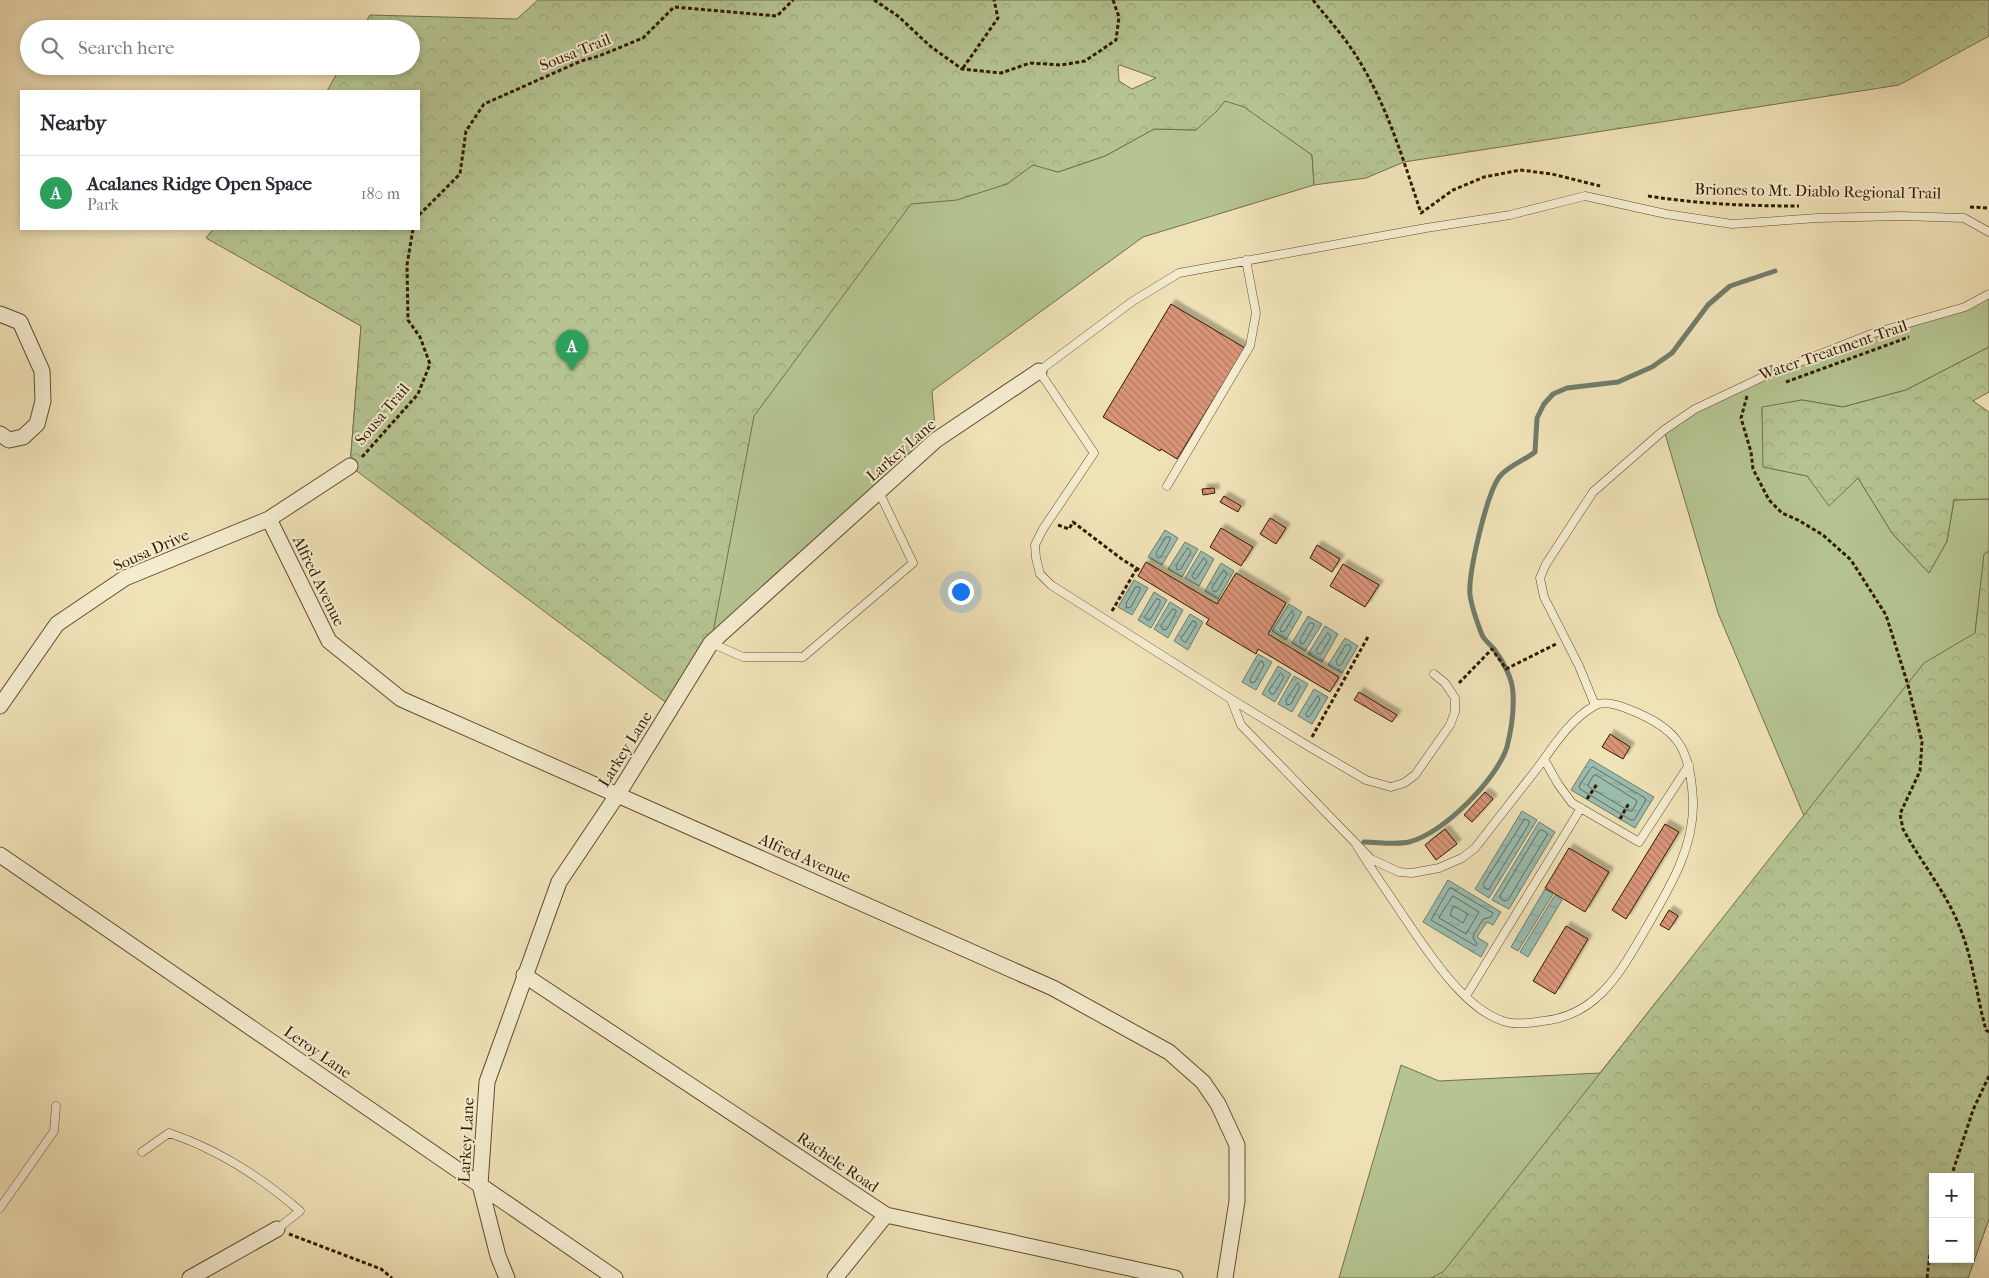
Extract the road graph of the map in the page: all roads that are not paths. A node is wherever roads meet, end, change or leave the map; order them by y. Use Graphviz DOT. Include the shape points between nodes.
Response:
graph roads {
  1 [pos="1989,232"];
  2 [pos="1246,260"];
  3 [pos="1989,294"];
  4 [pos="0,314"];
  5 [pos="1039,372"];
  6 [pos="0,434"];
  7 [pos="350,466"];
  8 [pos="1167,486"];
  9 [pos="879,492"];
  10 [pos="269,519"];
  11 [pos="711,643"];
  12 [pos="1434,674"];
  13 [pos="1231,699"];
  14 [pos="1596,705"];
  15 [pos="0,706"];
  16 [pos="1544,758"];
  17 [pos="1689,764"];
  18 [pos="618,794"];
  19 [pos="1581,808"];
  20 [pos="1357,846"];
  21 [pos="0,855"];
  22 [pos="524,975"];
  23 [pos="1466,996"];
  24 [pos="56,1106"];
  25 [pos="142,1152"];
  26 [pos="480,1185"];
  27 [pos="0,1208"];
  28 [pos="886,1215"];
  29 [pos="277,1229"];
  30 [pos="190,1278"];
  31 [pos="507,1278"];
  32 [pos="615,1278"];
  33 [pos="834,1278"];
  34 [pos="1175,1278"];
  35 [pos="1225,1278"];
  1 -- 2 [label="lane" via="1964,218 1900,216 1732,224 1666,214 1585,196 1510,215"];
  2 -- 5 [label="lane" via="1179,273 1133,301"];
  2 -- 8 [label="lane" via="1256,313 1250,346"];
  3 -- 14 [label="lane" via="1965,307 1874,333 1769,374 1695,409 1664,430 1593,492 1540,578 1541,588"];
  4 -- 6 [label="street" via="20,322 42,371 43,401 37,424 23,437 9,440"];
  5 -- 9 [label="street, Larkey Lane" via="936,440"];
  5 -- 13 [label="lane" via="1094,452 1035,545 1040,574 1051,585"];
  7 -- 10 [label="street, Sousa Drive"];
  9 -- 11 [label="street, Larkey Lane"];
  9 -- 11 [label="lane" via="913,563 803,657 743,657"];
  10 -- 15 [label="street, Sousa Drive" via="125,578 57,624"];
  10 -- 18 [label="street, Alfred Avenue" via="329,641 401,699"];
  11 -- 18 [label="street, Larkey Lane"];
  12 -- 13 [label="lane" via="1446,683 1455,698 1455,712 1450,725 1415,775 1390,787 1366,780"];
  13 -- 20 [label="lane" via="1241,725"];
  14 -- 16 [label="lane" via="1568,727"];
  14 -- 17 [label="lane" via="1616,704 1655,720 1674,735"];
  16 -- 19 [label="lane" via="1572,803"];
  16 -- 20 [label="lane" via="1475,848 1462,858 1439,868 1399,872 1371,859"];
  17 -- 19 [label="lane" via="1639,842"];
  17 -- 23 [label="lane" via="1693,800 1691,834 1672,881 1608,988 1585,1008 1558,1020 1530,1023 1503,1021"];
  18 -- 22 [label="street, Larkey Lane" via="559,882"];
  18 -- 35 [label="street, Alfred Avenue" via="1053,988 1169,1052 1203,1082 1218,1104 1237,1145 1237,1201"];
  19 -- 23 [label="lane"];
  20 -- 23 [label="lane" via="1436,963"];
  21 -- 26 [label="street, Leroy Lane"];
  22 -- 26 [label="street, Larkey Lane" via="487,1082"];
  22 -- 28 [label="street, Rachele Road"];
  24 -- 27 [label="lane" via="54,1131"];
  25 -- 29 [label="lane" via="169,1133 191,1140 236,1165 300,1211"];
  26 -- 31 [label="street, Larkey Lane" via="498,1256"];
  26 -- 32 [label="street, Leroy Lane"];
  28 -- 33 [label="street"];
  28 -- 34 [label="street, Rachele Road"];
  29 -- 30 [label="street"];
}
